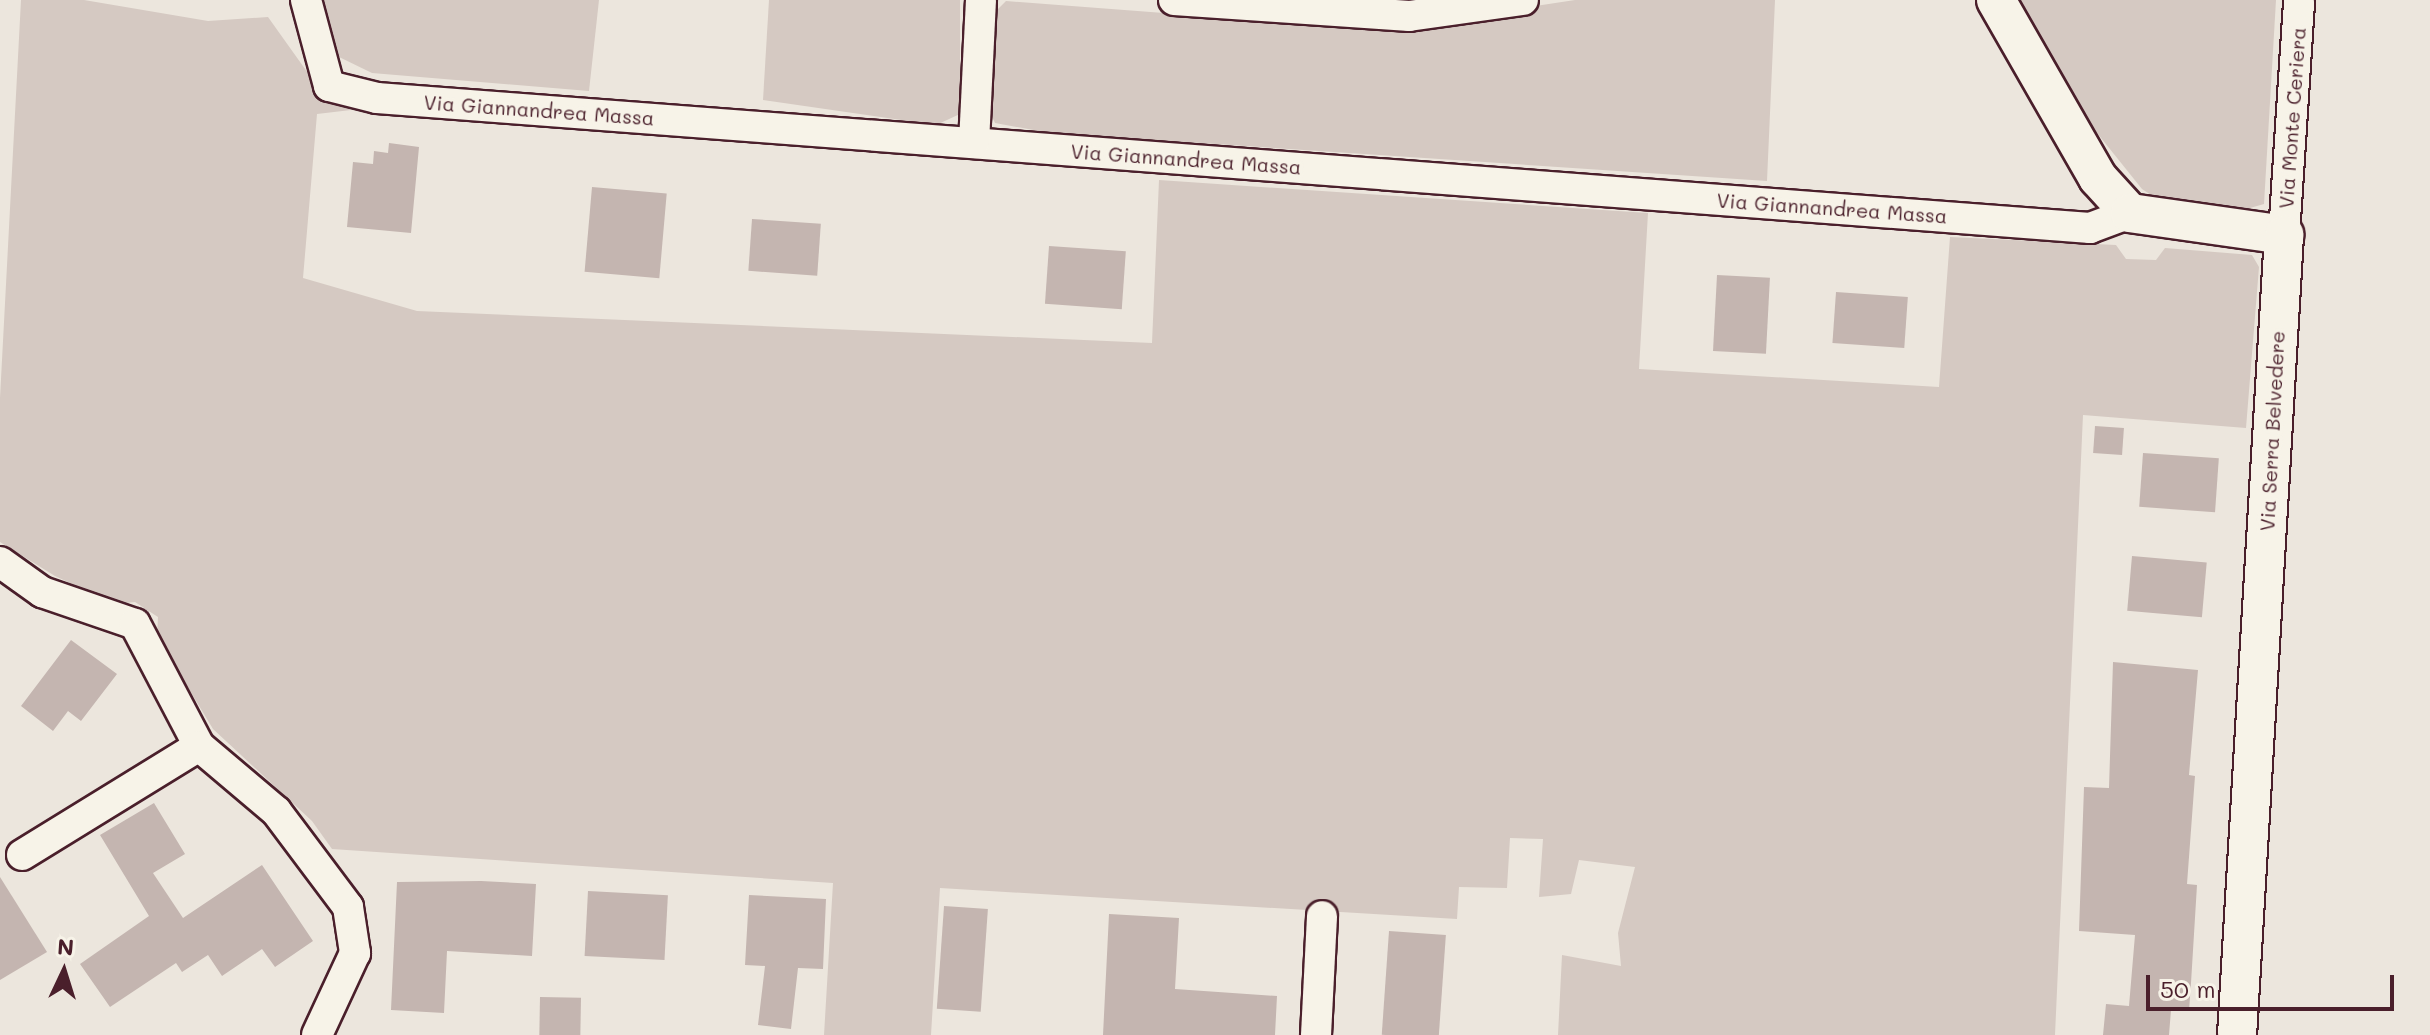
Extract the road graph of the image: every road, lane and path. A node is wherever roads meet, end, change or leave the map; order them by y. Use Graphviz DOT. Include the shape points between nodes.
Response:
graph roads {
  1 [pos="306,0"];
  2 [pos="981,0"];
  3 [pos="1174,0"];
  4 [pos="1523,0"];
  5 [pos="1996,0"];
  6 [pos="2299,0"];
  7 [pos="974,143"];
  8 [pos="2130,213"];
  9 [pos="2284,235"];
  10 [pos="0,562"];
  11 [pos="199,746"];
  12 [pos="22,855"];
  13 [pos="1322,916"];
  14 [pos="317,1035"];
  15 [pos="1316,1035"];
  16 [pos="2237,1035"];
  1 -- 7 [label="street, Via Giannandrea Massa" via="329,86 377,98"];
  2 -- 7 [label="street"];
  3 -- 4 [label="street" via="1409,16"];
  5 -- 8 [label="street" via="2098,178"];
  6 -- 9 [label="street, Via Monte Ceriera"];
  7 -- 8 [label="street, Via Giannandrea Massa" via="2090,228"];
  8 -- 9 [label="street"];
  9 -- 16 [label="street, Via Serra Belvedere"];
  10 -- 11 [label="street" via="42,592 135,624"];
  11 -- 12 [label="street"];
  11 -- 14 [label="street" via="276,811 348,907 355,953"];
  13 -- 15 [label="street"];
}
